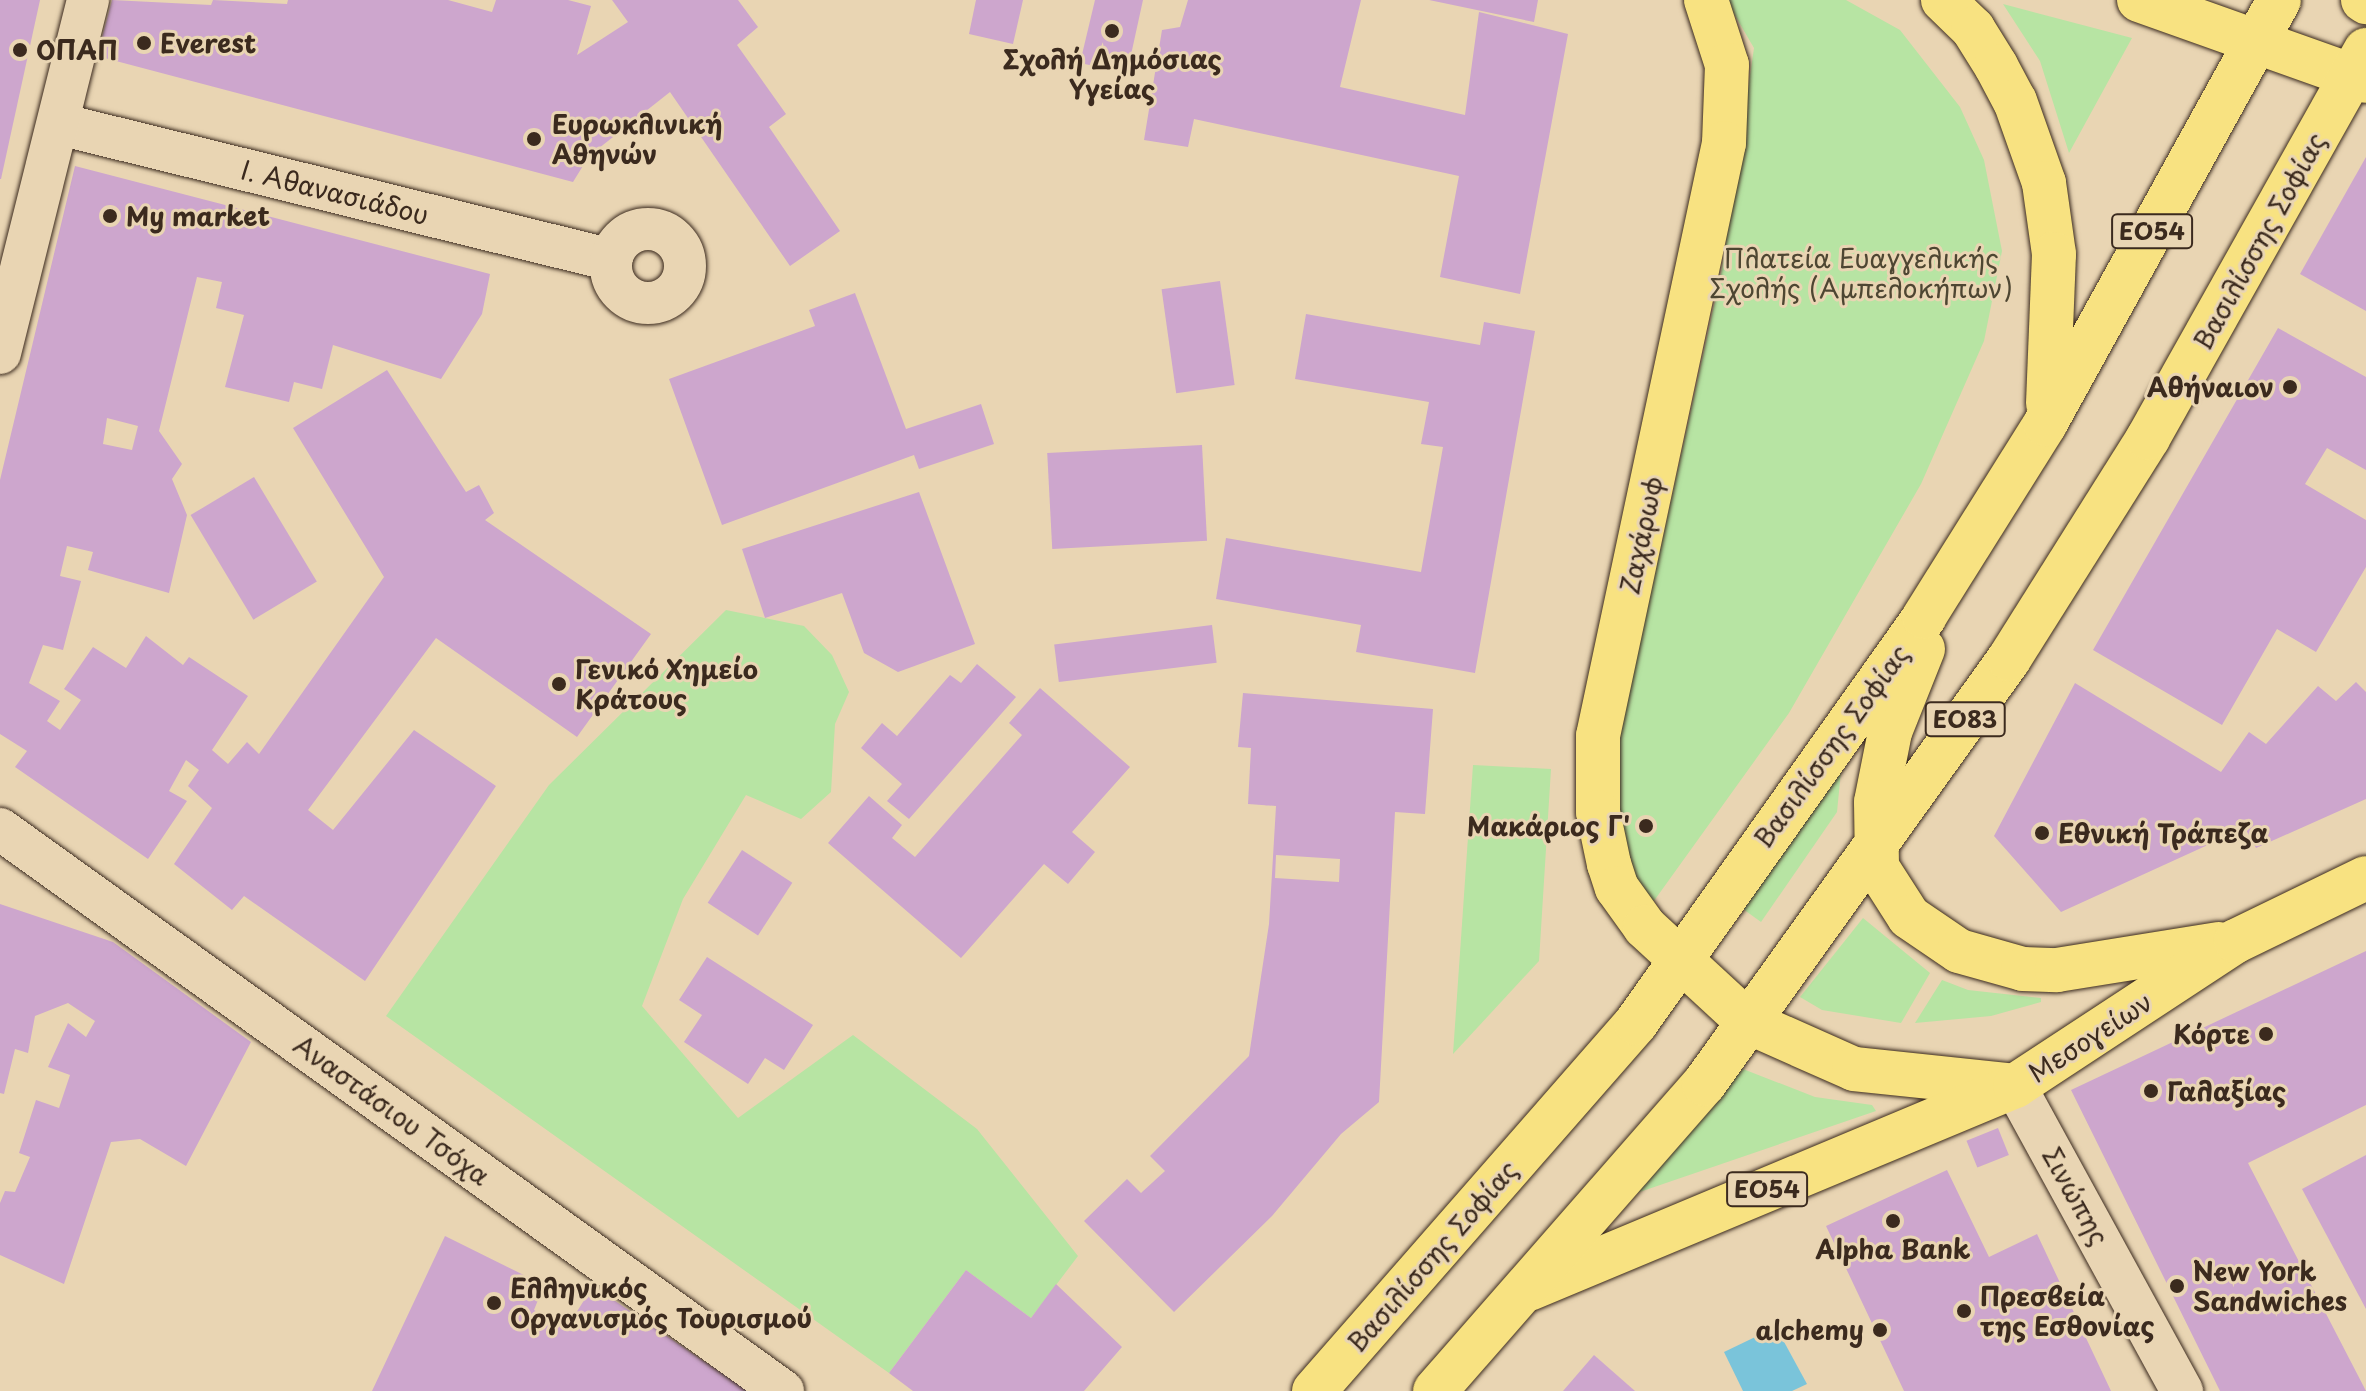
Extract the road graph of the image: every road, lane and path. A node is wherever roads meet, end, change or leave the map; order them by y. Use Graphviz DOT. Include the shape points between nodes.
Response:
graph roads {
  1 [pos="88,0"];
  2 [pos="1706,0"];
  3 [pos="1943,0"];
  4 [pos="2139,0"];
  5 [pos="2279,0"];
  6 [pos="2258,38"];
  7 [pos="2361,69"];
  8 [pos="59,124"];
  9 [pos="612,260"];
  10 [pos="6,300"];
  11 [pos="0,353"];
  12 [pos="2045,424"];
  13 [pos="1974,542"];
  14 [pos="0,829"];
  15 [pos="1874,844"];
  16 [pos="2366,878"];
  17 [pos="2236,941"];
  18 [pos="1679,961"];
  19 [pos="1748,1022"];
  20 [pos="2015,1086"];
  21 [pos="1519,1293"];
  22 [pos="783,1391"];
  23 [pos="1314,1391"];
  24 [pos="1435,1391"];
  25 [pos="2182,1391"];
  1 -- 8 [label="street"];
  2 -- 18 [label="main road, Ζαχάρωφ" via="1727,65 1724,143 1598,736 1596,775 1598,812 1617,888"];
  3 -- 12 [label="main road" via="1973,29 1996,66 2015,101 2044,183 2054,254"];
  4 -- 6 [label="main road"];
  5 -- 6 [label="main road, Βασιλίσσης Σοφίας"];
  6 -- 7 [label="main road"];
  6 -- 12 [label="main road, Βασιλίσσης Σοφίας / ΕΟ54"];
  7 -- 15 [label="main road, Βασιλίσσης Σοφίας / ΕΟ83" via="2148,438 2052,592"];
  8 -- 9 [label="street, Ι. Αθανασιάδου"];
  8 -- 10 [label="street"];
  10 -- 11 [label="street"];
  12 -- 13 [label="main road, Βασιλίσσης Σοφίας / ΕΟ54"];
  13 -- 15 [label="main road" via="1909,676 1890,732"];
  13 -- 18 [label="main road, Βασιλίσσης Σοφίας / ΕΟ54"];
  14 -- 22 [label="street, Αναστάσιου Τσόχα"];
  15 -- 17 [label="main road" via="1877,867 1909,917 1934,937 1986,961 2057,970"];
  15 -- 19 [label="main road, Βασιλίσσης Σοφίας / ΕΟ83"];
  16 -- 17 [label="main road, Μεσογείων / ΕΟ54"];
  17 -- 20 [label="main road, Μεσογείων / ΕΟ54"];
  18 -- 19 [label="main road, Ζαχάρωφ"];
  18 -- 23 [label="main road, Βασιλίσσης Σοφίας / ΕΟ54" via="1636,1023"];
  19 -- 20 [label="main road, Μεσογείων" via="1854,1069"];
  19 -- 21 [label="main road, Βασιλίσσης Σοφίας / ΕΟ83" via="1704,1084"];
  20 -- 21 [label="main road, ΕΟ54"];
  20 -- 25 [label="street, Σινώπης"];
  21 -- 24 [label="main road, Βασιλίσσης Σοφίας / ΕΟ54"];
}
